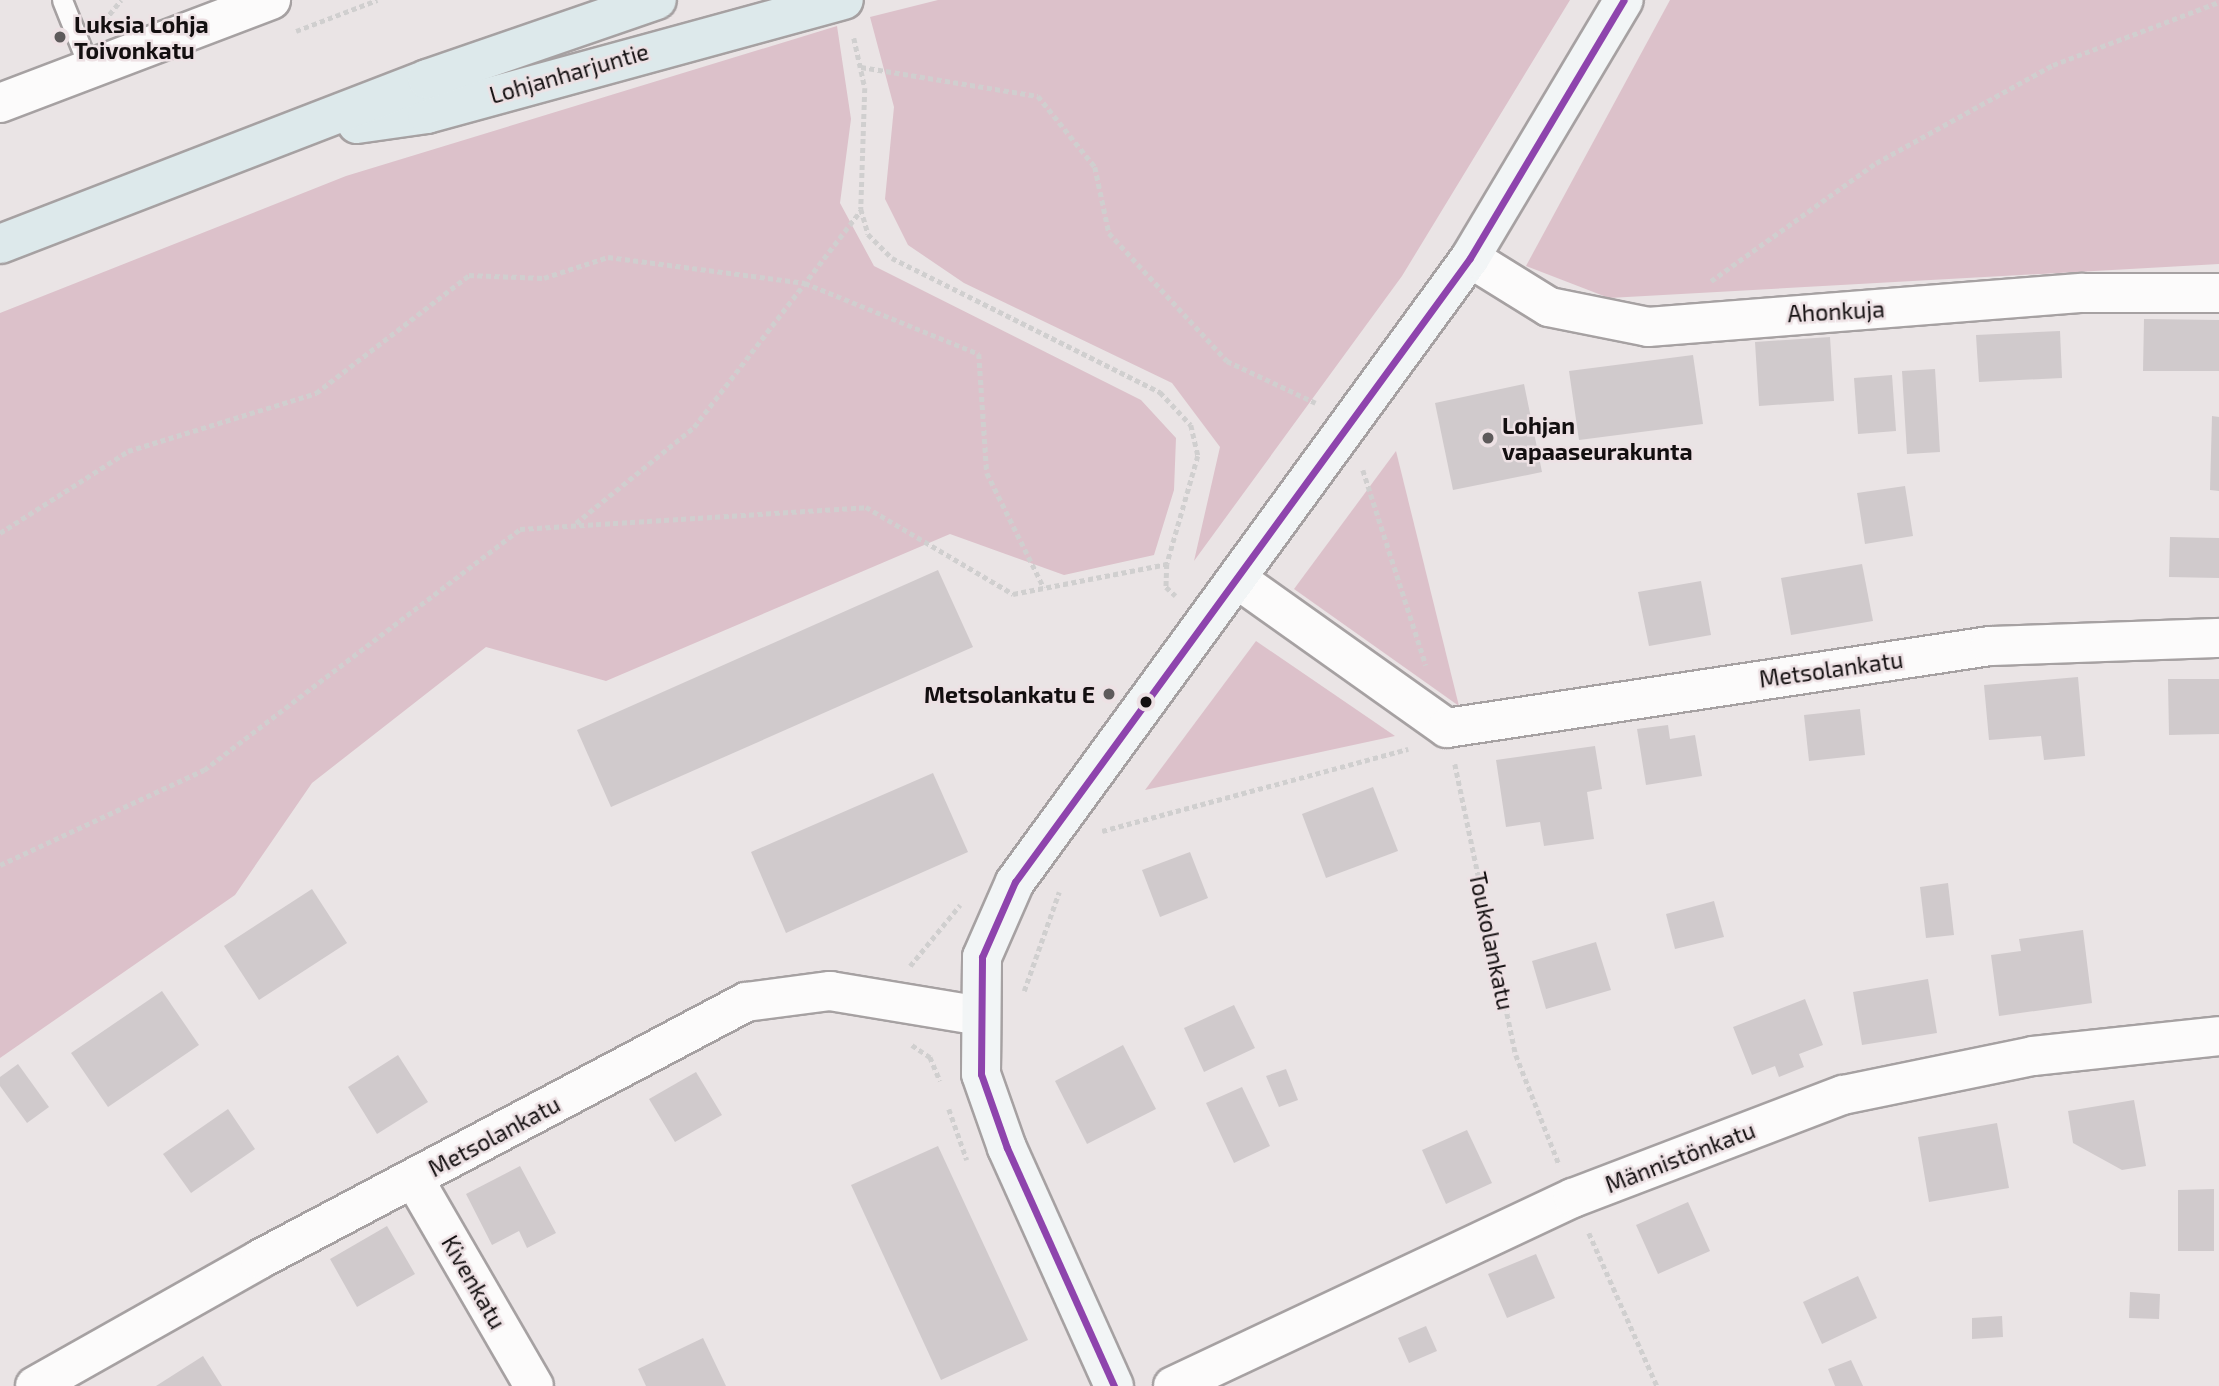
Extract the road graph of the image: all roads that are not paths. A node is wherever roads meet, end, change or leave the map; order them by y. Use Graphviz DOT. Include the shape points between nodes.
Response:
graph roads {
  1 [pos="62,0"];
  2 [pos="271,0"];
  3 [pos="657,0"];
  4 [pos="1624,0"];
  5 [pos="848,14"];
  6 [pos="90,72"];
  7 [pos="0,103"];
  8 [pos="293,133"];
  9 [pos="0,244"];
  10 [pos="1470,258"];
  11 [pos="2219,293"];
  12 [pos="1237,579"];
  13 [pos="2219,638"];
  14 [pos="981,1016"];
  15 [pos="2219,1036"];
  16 [pos="414,1179"];
  17 [pos="35,1386"];
  18 [pos="534,1386"];
  19 [pos="1114,1386"];
  20 [pos="1173,1386"];
  1 -- 6 [label="lane"];
  2 -- 6 [label="street"];
  3 -- 8 [label="highway, Lohjanharjuntie"];
  4 -- 10 [label="street"];
  5 -- 8 [label="highway, Lohjanharjuntie" via="427,114"];
  6 -- 7 [label="street"];
  8 -- 9 [label="highway, Lohjanharjuntie"];
  10 -- 11 [label="street, Ahonkuja" via="1549,307 1648,327 2083,293"];
  10 -- 12 [label="street"];
  12 -- 13 [label="street, Metsolankatu" via="1448,734 1990,646"];
  12 -- 14 [label="street" via="1015,882 982,957"];
  14 -- 16 [label="street, Metsolankatu" via="830,991 746,1002"];
  14 -- 19 [label="street" via="981,1074 1007,1148"];
  15 -- 20 [label="street, Männistönkatu" via="2033,1056 1843,1095 1573,1198"];
  16 -- 17 [label="street, Metsolankatu"];
  16 -- 18 [label="street, Kivenkatu"];
}
